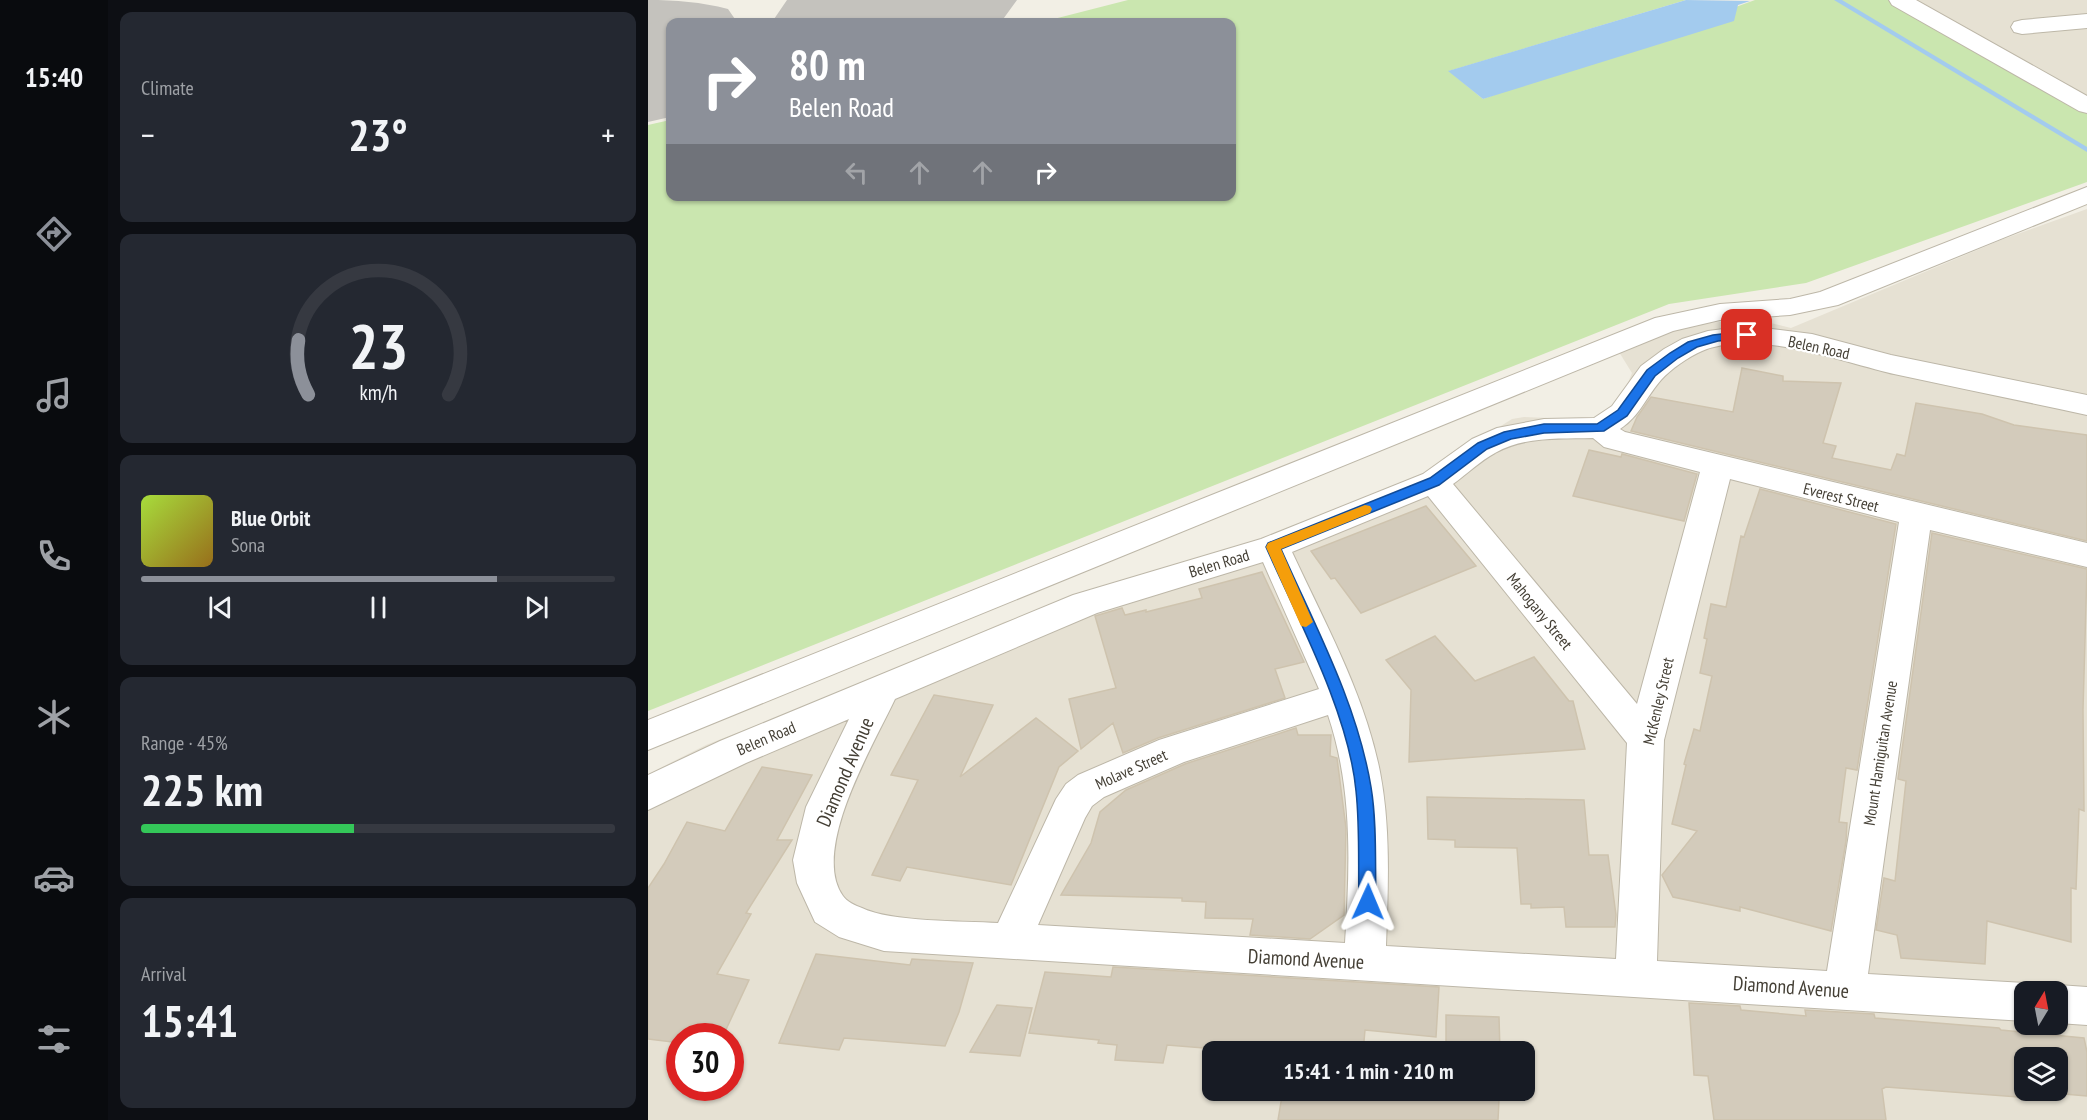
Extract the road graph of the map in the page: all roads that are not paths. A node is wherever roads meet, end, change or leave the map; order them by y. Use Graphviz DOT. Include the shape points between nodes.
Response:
graph roads {
  1 [pos="1900,0"];
  2 [pos="2087,21"];
  3 [pos="2022,27"];
  4 [pos="2087,106"];
  5 [pos="2087,195"];
  6 [pos="2087,405"];
  7 [pos="1600,428"];
  8 [pos="1717,466"];
  9 [pos="1434,482"];
  10 [pos="1916,515"];
  11 [pos="1273,547"];
  12 [pos="2087,555"];
  13 [pos="881,690"];
  14 [pos="1339,697"];
  15 [pos="648,735"];
  16 [pos="1646,740"];
  17 [pos="648,794"];
  18 [pos="1010,942"];
  19 [pos="1365,963"];
  20 [pos="1636,978"];
  21 [pos="1845,990"];
  22 [pos="2014,1001"];
  23 [pos="2068,1005"];
  24 [pos="2087,1006"];
  1 -- 4 [label="street"];
  2 -- 3 [label="street"];
  5 -- 15 [label="street" via="1828,299 1790,307 1720,312 1665,324"];
  6 -- 7 [label="street, Belen Road" via="1891,364 1812,343 1747,335 1718,337 1674,355 1651,373 1623,413"];
  7 -- 8 [label="street, Everest Street" via="1615,440"];
  7 -- 9 [label="street, Belen Road" via="1544,429 1508,435 1483,446"];
  8 -- 10 [label="street, Everest Street"];
  8 -- 16 [label="street, McKenley Street"];
  9 -- 11 [label="street, Belen Road"];
  9 -- 16 [label="street, Mahogany Street"];
  10 -- 12 [label="street, Everest Street"];
  10 -- 21 [label="street, Mount Hamiguitan Avenue"];
  11 -- 13 [label="street, Belen Road" via="1085,604"];
  11 -- 14 [label="street"];
  13 -- 17 [label="street, Belen Road" via="733,752"];
  13 -- 18 [label="street, Diamond Avenue" via="825,807 817,838 813,860 817,883 829,910 853,924 884,933"];
  14 -- 18 [label="street, Molave Street" via="1172,751 1090,786 1069,810"];
  14 -- 19 [label="street" via="1355,745 1364,791 1369,881"];
  16 -- 20 [label="street, McKenley Street"];
  18 -- 19 [label="street, Diamond Avenue"];
  19 -- 20 [label="street, Diamond Avenue"];
  20 -- 21 [label="street, Diamond Avenue"];
  21 -- 22 [label="street, Diamond Avenue"];
  23 -- 24 [label="street"];
}
